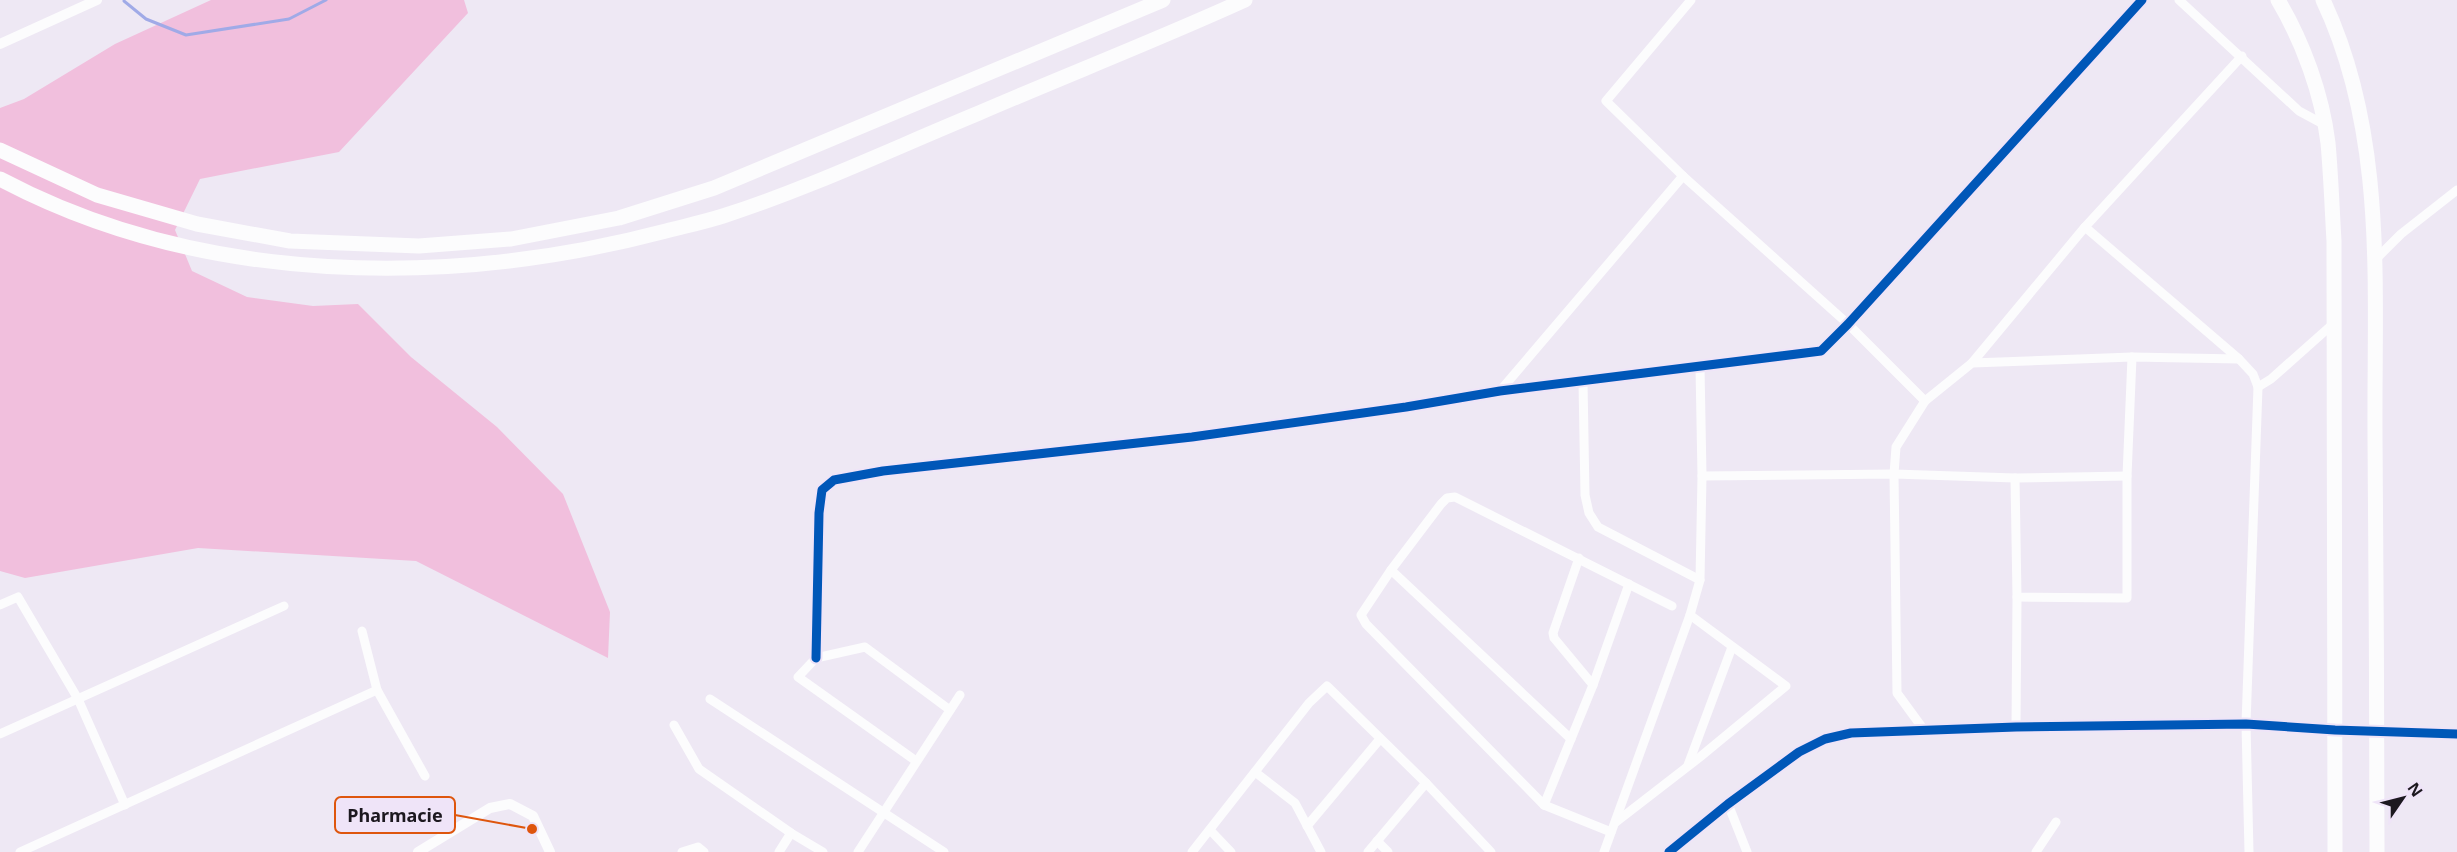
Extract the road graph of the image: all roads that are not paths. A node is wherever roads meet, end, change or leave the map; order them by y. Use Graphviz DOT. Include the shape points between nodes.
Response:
graph roads {
  1 [pos="97,0"];
  2 [pos="1163,0"];
  3 [pos="1245,0"];
  4 [pos="1691,0"];
  5 [pos="2142,0"];
  6 [pos="2179,0"];
  7 [pos="2278,0"];
  8 [pos="2324,0"];
  9 [pos="0,44"];
  10 [pos="2242,57"];
  11 [pos="2325,125"];
  12 [pos="0,150"];
  13 [pos="1683,176"];
  14 [pos="0,178"];
  15 [pos="2457,190"];
  16 [pos="2085,227"];
  17 [pos="2376,259"];
  18 [pos="2334,322"];
  19 [pos="1848,324"];
  20 [pos="2132,357"];
  21 [pos="2239,359"];
  22 [pos="1972,363"];
  23 [pos="1700,367"];
  24 [pos="1583,382"];
  25 [pos="2258,387"];
  26 [pos="1500,391"];
  27 [pos="1925,401"];
  28 [pos="1894,474"];
  29 [pos="1702,476"];
  30 [pos="2127,476"];
  31 [pos="2015,478"];
  32 [pos="1579,558"];
  33 [pos="1391,570"];
  34 [pos="1700,580"];
  35 [pos="1629,584"];
  36 [pos="2017,597"];
  37 [pos="0,605"];
  38 [pos="284,606"];
  39 [pos="1672,606"];
  40 [pos="1690,615"];
  41 [pos="362,631"];
  42 [pos="1732,647"];
  43 [pos="816,658"];
  44 [pos="1593,685"];
  45 [pos="377,690"];
  46 [pos="960,695"];
  47 [pos="78,699"];
  48 [pos="710,699"];
  49 [pos="950,710"];
  50 [pos="2246,724"];
  51 [pos="674,725"];
  52 [pos="2016,727"];
  53 [pos="1890,730"];
  54 [pos="1924,730"];
  55 [pos="2335,730"];
  56 [pos="2377,732"];
  57 [pos="0,734"];
  58 [pos="2457,734"];
  59 [pos="1380,739"];
  60 [pos="1571,739"];
  61 [pos="916,760"];
  62 [pos="1687,767"];
  63 [pos="1255,772"];
  64 [pos="425,776"];
  65 [pos="1426,783"];
  66 [pos="1728,804"];
  67 [pos="124,805"];
  68 [pos="1544,805"];
  69 [pos="882,812"];
  70 [pos="2056,822"];
  71 [pos="1307,826"];
  72 [pos="1613,827"];
  73 [pos="1210,830"];
  74 [pos="791,833"];
  75 [pos="1377,841"];
  76 [pos="20,852"];
  77 [pos="418,852"];
  78 [pos="550,852"];
  79 [pos="682,852"];
  80 [pos="704,852"];
  81 [pos="779,852"];
  82 [pos="823,852"];
  83 [pos="858,852"];
  84 [pos="944,852"];
  85 [pos="1192,852"];
  86 [pos="1231,852"];
  87 [pos="1321,852"];
  88 [pos="1368,852"];
  89 [pos="1388,852"];
  90 [pos="1491,852"];
  91 [pos="1604,852"];
  92 [pos="1669,852"];
  93 [pos="1747,852"];
  94 [pos="2036,852"];
  95 [pos="2249,852"];
  96 [pos="2336,852"];
  97 [pos="2377,852"];
  1 -- 9 [label="street"];
  2 -- 12 [label="highway" via="714,188 619,218 511,239 419,246 290,241 198,224 97,195"];
  3 -- 14 [label="highway" via="829,176 722,217 610,246 514,262 420,269 274,263 175,243 90,219"];
  4 -- 13 [label="street" via="1606,101"];
  5 -- 19 [label="street"];
  6 -- 10 [label="street"];
  7 -- 11 [label="highway" via="2297,35"];
  8 -- 17 [label="highway" via="2345,55 2364,130"];
  10 -- 11 [label="street" via="2299,111"];
  10 -- 16 [label="street"];
  11 -- 18 [label="highway" via="2334,241"];
  13 -- 19 [label="street"];
  13 -- 26 [label="street"];
  15 -- 17 [label="street"];
  16 -- 21 [label="street"];
  16 -- 22 [label="street"];
  17 -- 56 [label="highway"];
  18 -- 25 [label="street"];
  18 -- 55 [label="highway"];
  19 -- 23 [label="street" via="1821,351"];
  19 -- 27 [label="street"];
  20 -- 21 [label="street"];
  20 -- 22 [label="street"];
  20 -- 30 [label="street"];
  21 -- 25 [label="street" via="2253,374"];
  22 -- 27 [label="street"];
  23 -- 24 [label="street"];
  23 -- 29 [label="street"];
  24 -- 26 [label="street"];
  24 -- 34 [label="street" via="1585,495 1589,513 1598,527"];
  25 -- 50 [label="street"];
  26 -- 43 [label="street" via="1192,436 912,467 834,480 822,490 819,513"];
  27 -- 28 [label="street" via="1896,447"];
  28 -- 29 [label="street"];
  28 -- 31 [label="street"];
  28 -- 54 [label="street" via="1898,693"];
  29 -- 34 [label="street"];
  30 -- 31 [label="street"];
  30 -- 36 [label="street" via="2127,598"];
  31 -- 36 [label="street"];
  32 -- 33 [label="street" via="1455,497 1441,504"];
  32 -- 35 [label="street"];
  32 -- 44 [label="street" via="1553,633"];
  33 -- 60 [label="street"];
  33 -- 68 [label="street" via="1361,615 1366,624"];
  34 -- 40 [label="street"];
  35 -- 39 [label="street"];
  35 -- 44 [label="street"];
  36 -- 52 [label="street"];
  37 -- 47 [label="street" via="18,597"];
  38 -- 47 [label="street"];
  40 -- 42 [label="street"];
  40 -- 72 [label="street"];
  41 -- 45 [label="street"];
  42 -- 62 [label="street"];
  42 -- 62 [label="street" via="1786,687"];
  43 -- 49 [label="street" via="865,646"];
  43 -- 61 [label="street" via="798,676"];
  44 -- 60 [label="street"];
  45 -- 64 [label="street"];
  45 -- 67 [label="street"];
  46 -- 49 [label="street"];
  47 -- 57 [label="street"];
  47 -- 67 [label="street"];
  48 -- 69 [label="street"];
  49 -- 61 [label="street"];
  50 -- 52 [label="street"];
  50 -- 55 [label="street"];
  50 -- 95 [label="street"];
  51 -- 74 [label="street" via="699,769"];
  52 -- 54 [label="street"];
  53 -- 54 [label="street"];
  53 -- 66 [label="street" via="1825,739 1799,752"];
  55 -- 56 [label="street"];
  55 -- 96 [label="highway"];
  56 -- 58 [label="street"];
  56 -- 97 [label="highway"];
  59 -- 63 [label="street" via="1326,686"];
  59 -- 65 [label="street"];
  59 -- 71 [label="street"];
  60 -- 68 [label="street"];
  61 -- 69 [label="street"];
  62 -- 72 [label="street"];
  63 -- 71 [label="street" via="1295,803"];
  63 -- 73 [label="street"];
  65 -- 75 [label="street"];
  65 -- 90 [label="street"];
  66 -- 92 [label="street"];
  66 -- 93 [label="street"];
  67 -- 76 [label="street"];
  68 -- 72 [label="street"];
  69 -- 83 [label="street"];
  69 -- 84 [label="street"];
  70 -- 94 [label="street"];
  71 -- 87 [label="street"];
  72 -- 91 [label="street"];
  73 -- 85 [label="street"];
  73 -- 86 [label="street"];
  74 -- 81 [label="street"];
  74 -- 82 [label="street"];
  75 -- 88 [label="street"];
  75 -- 89 [label="street"];
  77 -- 78 [label="street" via="490,808 510,804 532,816"];
  79 -- 80 [label="street" via="698,847"];
}
